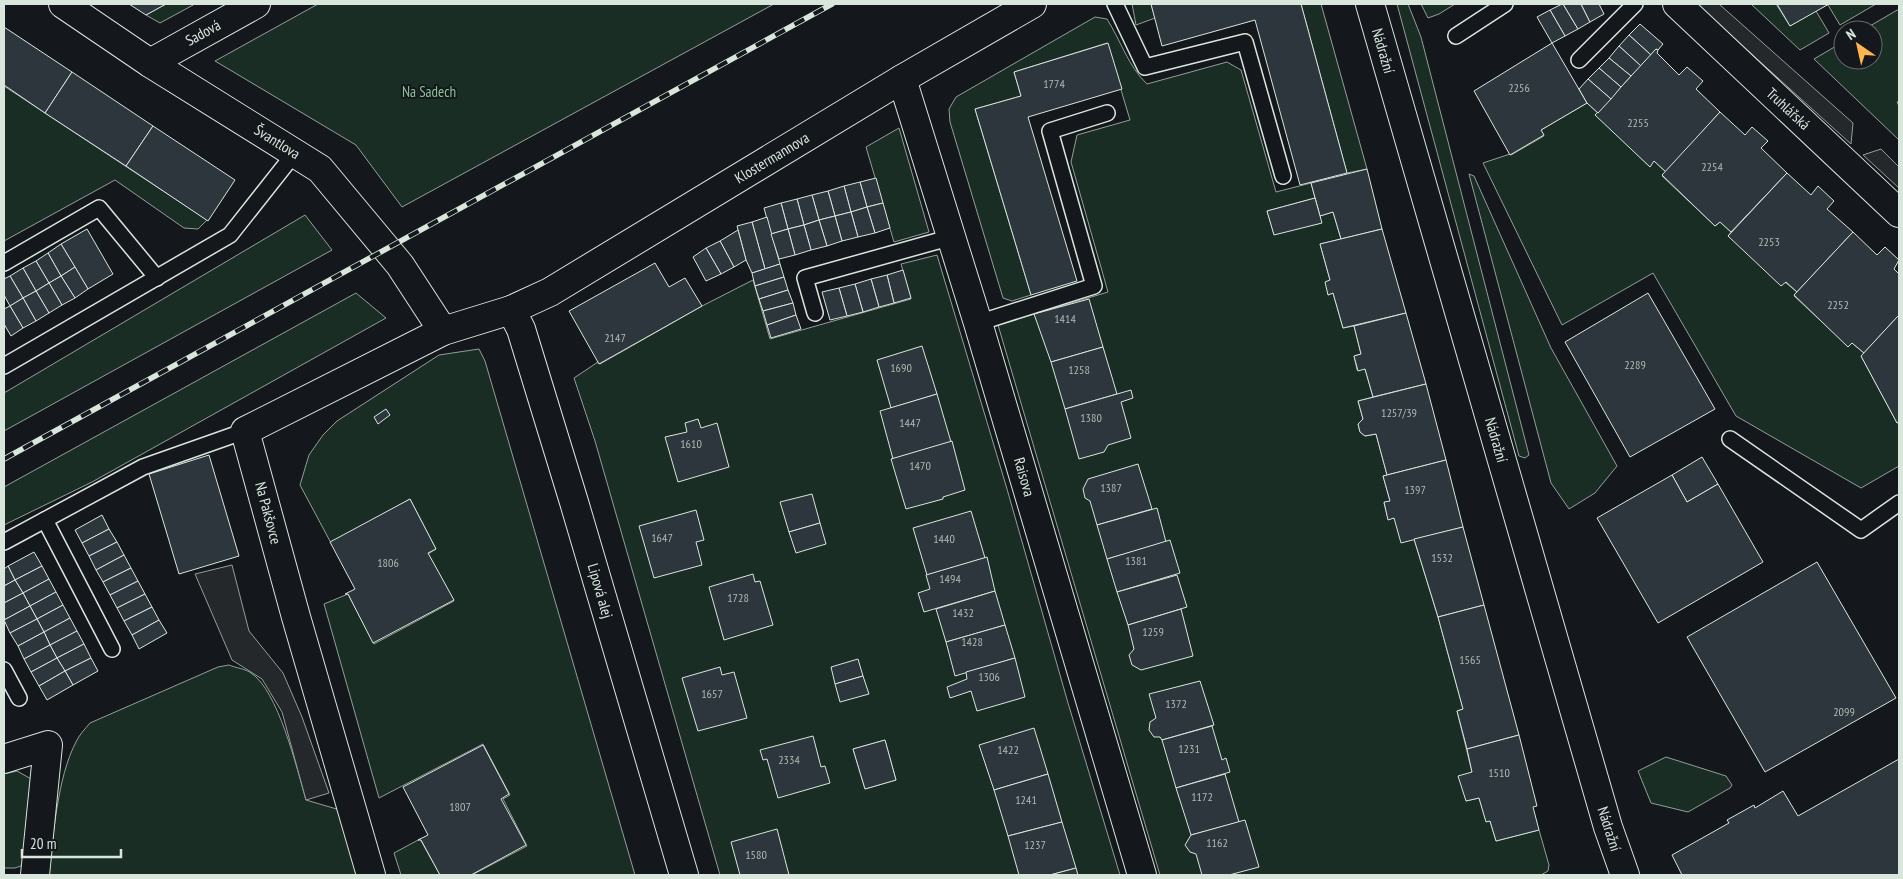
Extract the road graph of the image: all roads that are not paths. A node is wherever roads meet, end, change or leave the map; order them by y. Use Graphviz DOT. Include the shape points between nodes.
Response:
graph roads {
  1 [pos="63,4"];
  2 [pos="256,4"];
  3 [pos="1032,4"];
  4 [pos="1115,4"];
  5 [pos="1370,4"];
  6 [pos="1505,4"];
  7 [pos="1635,4"];
  8 [pos="1677,4"];
  9 [pos="1456,36"];
  10 [pos="1579,60"];
  11 [pos="150,63"];
  12 [pos="902,79"];
  13 [pos="1107,113"];
  14 [pos="294,154"];
  15 [pos="1283,176"];
  16 [pos="1899,213"];
  17 [pos="952,237"];
  18 [pos="4,262"];
  19 [pos="157,278"];
  20 [pos="511,310"];
  21 [pos="815,314"];
  22 [pos="978,322"];
  23 [pos="443,331"];
  24 [pos="4,366"];
  25 [pos="245,431"];
  26 [pos="1730,439"];
  27 [pos="1899,503"];
  28 [pos="45,520"];
  29 [pos="4,542"];
  30 [pos="112,649"];
  31 [pos="4,670"];
  32 [pos="19,698"];
  33 [pos="4,759"];
  34 [pos="35,875"];
  35 [pos="371,875"];
  36 [pos="684,875"];
  37 [pos="1142,875"];
  38 [pos="1625,875"];
  1 -- 11 [label="street, Švantlova"];
  2 -- 11 [label="street, Sadová"];
  3 -- 12 [label="street, Klostermannova"];
  4 -- 15 [label="lane" via="1145,67 1245,42"];
  5 -- 38 [label="street, Nádražní" via="1608,827"];
  6 -- 9 [label="lane"];
  7 -- 10 [label="lane"];
  8 -- 16 [label="street, Truhlářská"];
  11 -- 14 [label="street, Švantlova"];
  12 -- 17 [label="street, Raisova"];
  12 -- 20 [label="street, Klostermannova" via="550,292"];
  13 -- 22 [label="lane" via="1050,131 1094,286"];
  14 -- 19 [label="lane" via="230,235"];
  14 -- 23 [label="street, Švantlova" via="320,169 400,265"];
  17 -- 21 [label="lane" via="805,278"];
  17 -- 22 [label="street, Raisova"];
  18 -- 19 [label="lane" via="98,208"];
  19 -- 24 [label="lane"];
  20 -- 23 [label="street"];
  20 -- 36 [label="street, Lipová alej" via="521,329 572,492"];
  22 -- 37 [label="street, Raisova"];
  23 -- 25 [label="street"];
  25 -- 28 [label="lane" via="143,467"];
  25 -- 35 [label="street, Na Pakšovce"];
  26 -- 27 [label="lane" via="1861,530"];
  28 -- 29 [label="lane"];
  28 -- 30 [label="lane"];
  31 -- 32 [label="lane"];
  33 -- 34 [label="street" via="48,745"];
}
